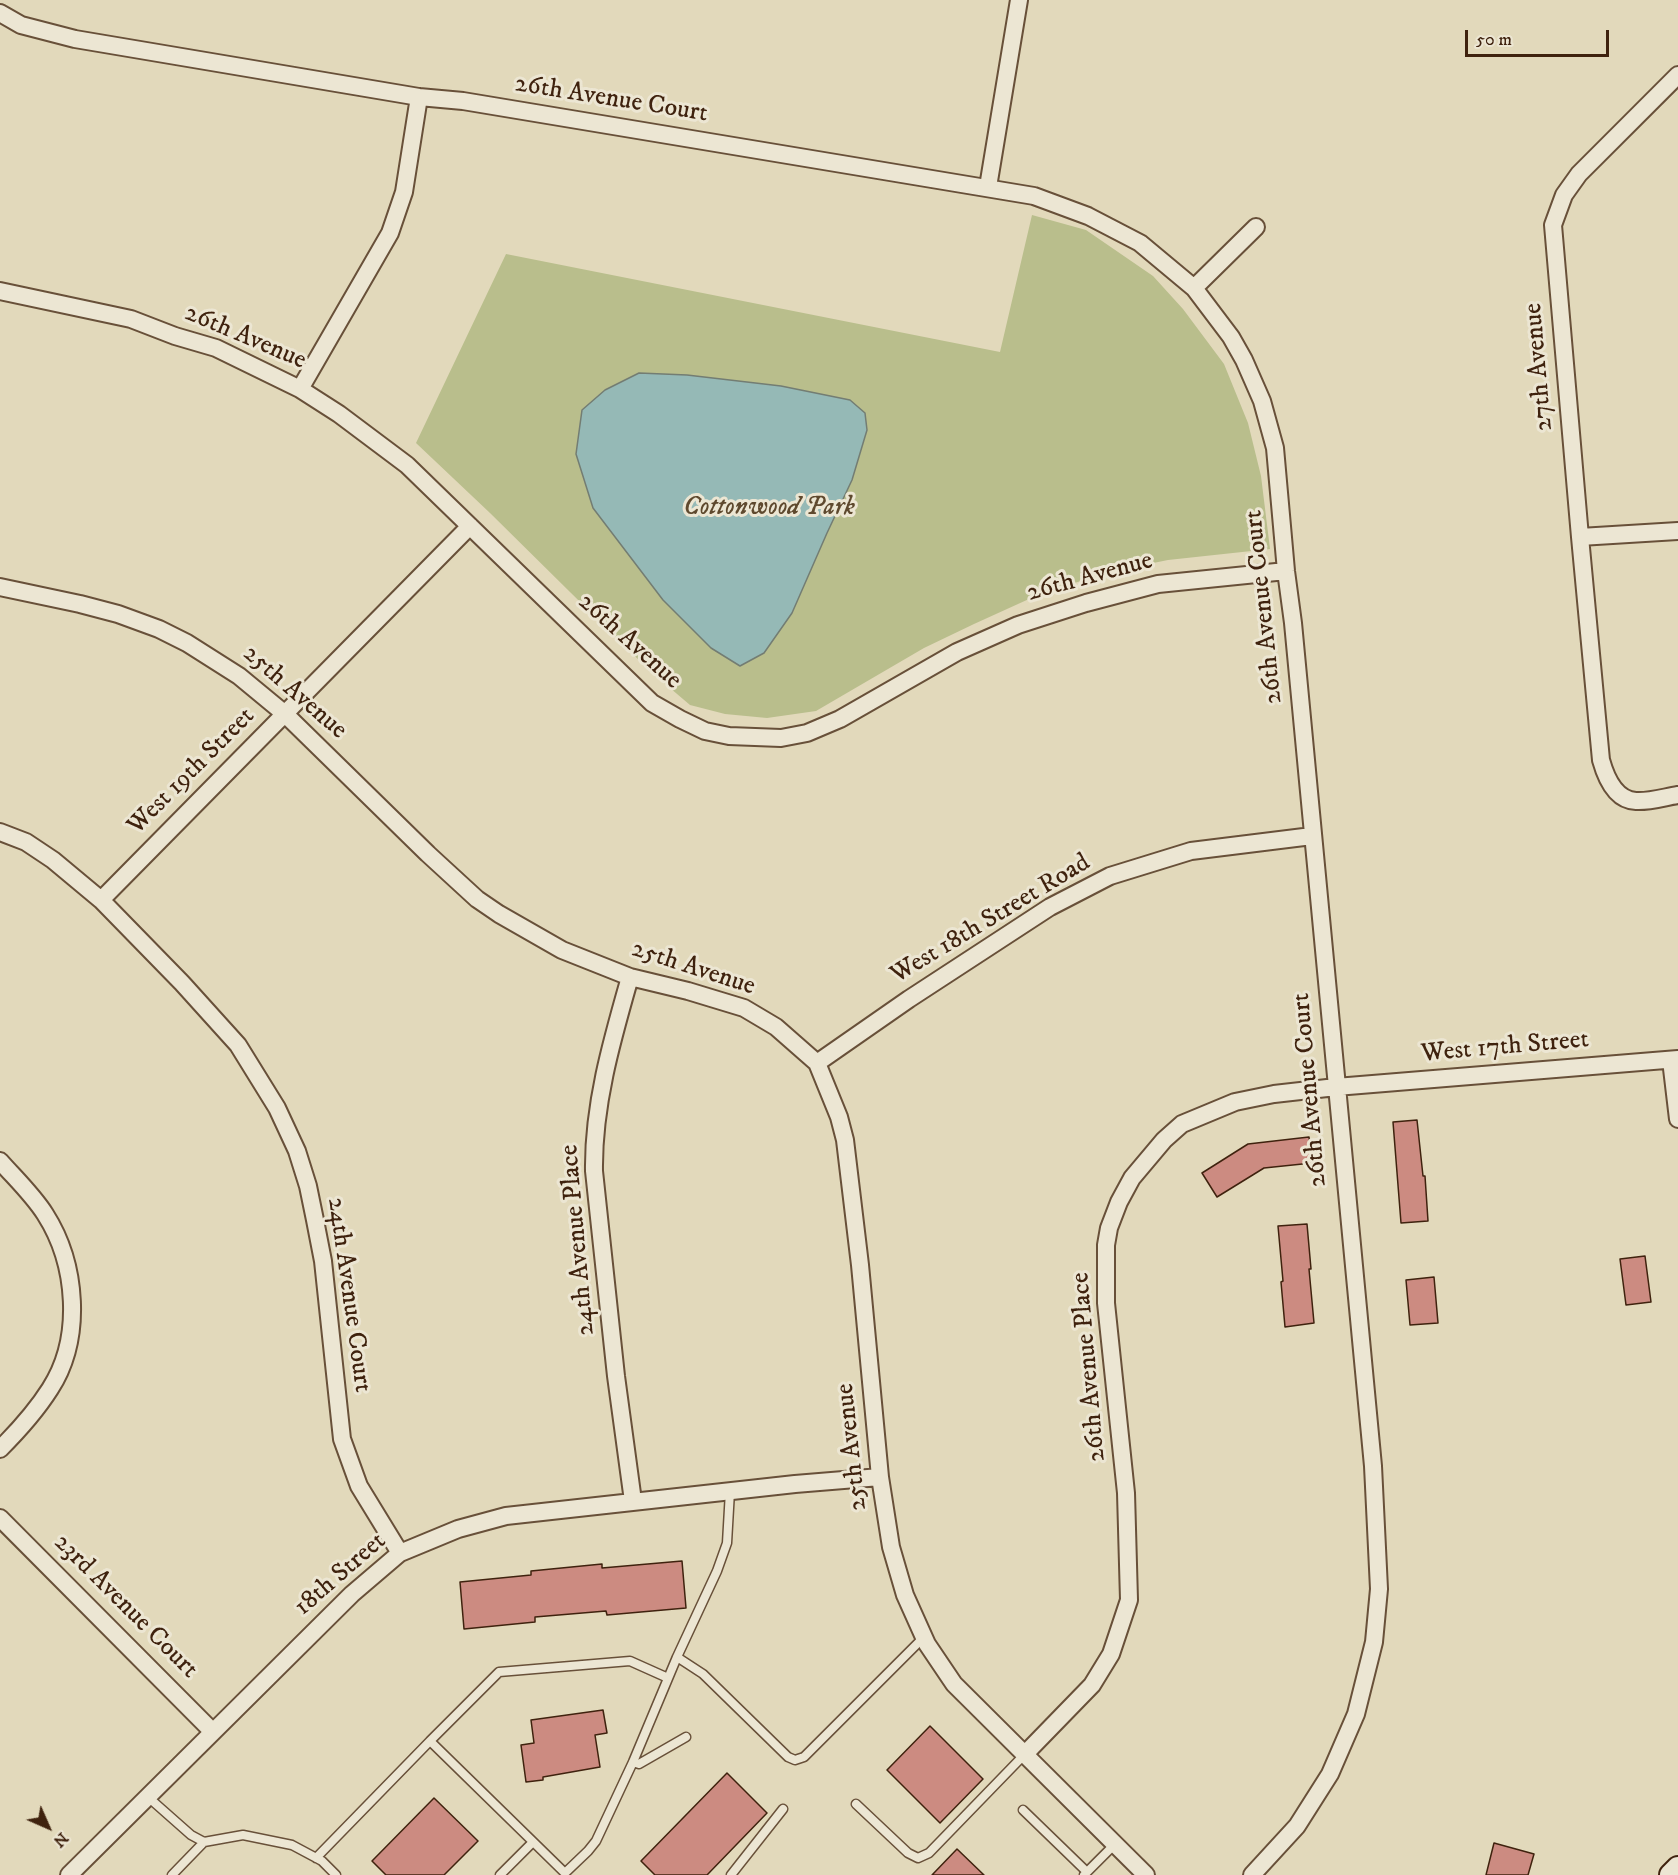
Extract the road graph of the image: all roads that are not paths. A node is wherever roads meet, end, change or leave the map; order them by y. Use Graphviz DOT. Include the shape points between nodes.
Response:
graph roads {
  1 [pos="1018,0"];
  2 [pos="0,13"];
  3 [pos="1678,75"];
  4 [pos="419,97"];
  5 [pos="988,187"];
  6 [pos="1256,227"];
  7 [pos="1194,288"];
  8 [pos="0,291"];
  9 [pos="300,389"];
  10 [pos="470,526"];
  11 [pos="1678,531"];
  12 [pos="1580,537"];
  13 [pos="1286,571"];
  14 [pos="0,588"];
  15 [pos="285,714"];
  16 [pos="1678,795"];
  17 [pos="0,832"];
  18 [pos="1312,836"];
  19 [pos="101,900"];
  20 [pos="630,977"];
  21 [pos="1675,1059"];
  22 [pos="817,1063"];
  23 [pos="1336,1087"];
  24 [pos="1678,1119"];
  25 [pos="0,1161"];
  26 [pos="0,1449"];
  27 [pos="880,1477"];
  28 [pos="730,1491"];
  29 [pos="633,1501"];
  30 [pos="0,1518"];
  31 [pos="400,1553"];
  32 [pos="924,1637"];
  33 [pos="677,1657"];
  34 [pos="668,1678"];
  35 [pos="213,1732"];
  36 [pos="686,1737"];
  37 [pos="430,1742"];
  38 [pos="1024,1755"];
  39 [pos="633,1762"];
  40 [pos="148,1797"];
  41 [pos="856,1804"];
  42 [pos="783,1809"];
  43 [pos="1023,1810"];
  44 [pos="204,1842"];
  45 [pos="533,1842"];
  46 [pos="1115,1844"];
  47 [pos="316,1858"];
  48 [pos="1678,1868"];
  49 [pos="566,1874"];
  50 [pos="1086,1874"];
  51 [pos="69,1875"];
  52 [pos="172,1875"];
  53 [pos="336,1875"];
  54 [pos="500,1875"];
  55 [pos="731,1875"];
  56 [pos="1146,1875"];
  57 [pos="1252,1875"];
  58 [pos="1671,1875"];
  1 -- 5 [label="street"];
  2 -- 4 [label="street, 26th Avenue Court" via="21,25 75,39"];
  3 -- 12 [label="street, 27th Avenue" via="1580,174 1564,195 1553,225"];
  4 -- 5 [label="street, 26th Avenue Court"];
  4 -- 9 [label="street" via="404,192 390,233"];
  5 -- 7 [label="street, 26th Avenue Court" via="1034,196 1089,216 1140,243"];
  6 -- 7 [label="street"];
  7 -- 13 [label="street, 26th Avenue Court" via="1231,337 1262,401 1275,448"];
  8 -- 9 [label="street, 26th Avenue" via="131,319 216,348"];
  9 -- 10 [label="street, 26th Avenue" via="407,465"];
  10 -- 13 [label="street, 26th Avenue" via="652,703 705,731 729,736 781,738 807,733 840,719 957,652 1018,625 1086,603 1158,584"];
  10 -- 15 [label="street, West 19th Street"];
  11 -- 12 [label="street"];
  12 -- 16 [label="street, 27th Avenue" via="1605,776 1612,788 1635,801"];
  13 -- 18 [label="street, 26th Avenue Court"];
  14 -- 15 [label="street, 25th Avenue" via="80,604 159,629 213,658"];
  15 -- 19 [label="street, West 19th Street"];
  15 -- 20 [label="street, 25th Avenue" via="477,899 562,950"];
  17 -- 19 [label="street, 24th Avenue Court" via="26,842 53,860"];
  18 -- 22 [label="street, West 18th Street Road" via="1191,851 1110,876 1050,907"];
  18 -- 23 [label="street, 26th Avenue Court"];
  19 -- 31 [label="street, 24th Avenue Court" via="238,1045 277,1108 297,1151 323,1260 342,1439 359,1486"];
  20 -- 22 [label="street, 25th Avenue" via="744,1008 776,1027"];
  20 -- 29 [label="street, 24th Avenue Place" via="601,1092 594,1163"];
  21 -- 23 [label="street, West 17th Street"];
  21 -- 24 [label="street"];
  22 -- 27 [label="street, 25th Avenue" via="845,1140"];
  23 -- 38 [label="street, 26th Avenue Place" via="1235,1102 1182,1124 1132,1178 1119,1202 1106,1245 1106,1303 1126,1493 1129,1600 1111,1654 1092,1685"];
  23 -- 57 [label="street, 26th Avenue Court" via="1373,1466 1379,1589 1374,1642 1356,1714 1330,1774 1297,1826"];
  25 -- 26 [label="street" via="44,1212 54,1230 64,1255 72,1299 63,1362 51,1388 24,1425"];
  27 -- 28 [label="street, 18th Street"];
  27 -- 32 [label="street, 25th Avenue" via="891,1547 905,1595"];
  28 -- 29 [label="street, 18th Street"];
  28 -- 33 [label="lane" via="727,1543"];
  29 -- 31 [label="street, 18th Street" via="506,1516 458,1529"];
  30 -- 35 [label="street, 23rd Avenue Court"];
  31 -- 35 [label="street, 18th Street" via="352,1594"];
  32 -- 33 [label="lane" via="804,1757 795,1760 703,1674"];
  32 -- 38 [label="street, 25th Avenue" via="954,1684"];
  33 -- 34 [label="lane"];
  34 -- 37 [label="lane" via="630,1661 498,1672"];
  34 -- 39 [label="lane"];
  35 -- 40 [label="street, 18th Street"];
  36 -- 39 [label="lane" via="639,1764"];
  37 -- 45 [label="lane"];
  37 -- 47 [label="lane"];
  38 -- 41 [label="lane" via="929,1853 918,1858"];
  38 -- 46 [label="street, 25th Avenue"];
  39 -- 49 [label="lane" via="596,1841"];
  40 -- 44 [label="lane" via="190,1835"];
  40 -- 51 [label="street, 18th Street"];
  42 -- 55 [label="lane"];
  43 -- 50 [label="lane"];
  44 -- 47 [label="lane" via="243,1835 292,1845"];
  44 -- 52 [label="lane"];
  45 -- 49 [label="lane"];
  45 -- 54 [label="lane"];
  46 -- 50 [label="lane"];
  46 -- 56 [label="street, 25th Avenue"];
  47 -- 53 [label="lane"];
  48 -- 58 [label="main road"];
}
